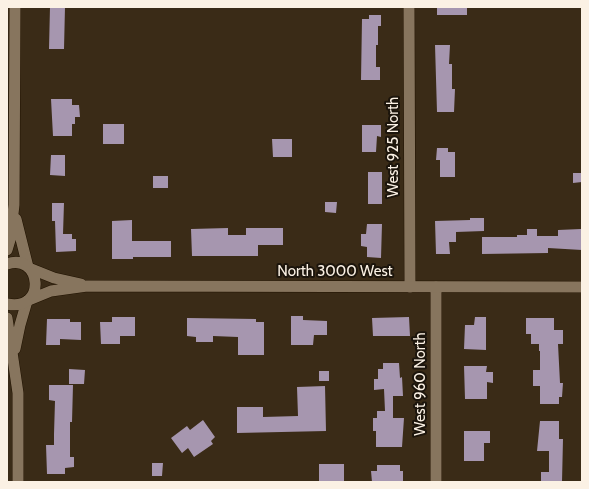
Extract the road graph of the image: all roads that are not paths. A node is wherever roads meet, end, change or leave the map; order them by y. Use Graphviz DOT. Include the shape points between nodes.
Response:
graph roads {
  1 [pos="15,7"];
  2 [pos="409,7"];
  3 [pos="14,205"];
  4 [pos="7,250"];
  5 [pos="7,264"];
  6 [pos="28,268"];
  7 [pos="87,286"];
  8 [pos="410,287"];
  9 [pos="436,287"];
  10 [pos="582,287"];
  11 [pos="28,300"];
  12 [pos="7,304"];
  13 [pos="7,318"];
  14 [pos="14,356"];
  15 [pos="18,482"];
  16 [pos="436,482"];
  1 -- 3 [label="street"];
  2 -- 8 [label="street, West 925 North"];
  3 -- 4 [label="street"];
  3 -- 6 [label="street"];
  5 -- 6 [label="street, North 3000 West" via="18,262"];
  6 -- 7 [label="street, North 3000 West"];
  6 -- 11 [label="street" via="34,274 36,288"];
  7 -- 8 [label="street, North 3000 West"];
  7 -- 11 [label="street, North 3000 West" via="51,291"];
  8 -- 9 [label="street, North 3000 West"];
  9 -- 10 [label="street, North 3000 West"];
  9 -- 16 [label="street, West 960 North"];
  11 -- 12 [label="street, North 3000 West" via="14,305"];
  11 -- 14 [label="street"];
  13 -- 14 [label="street"];
  14 -- 15 [label="street" via="18,393"];
}
